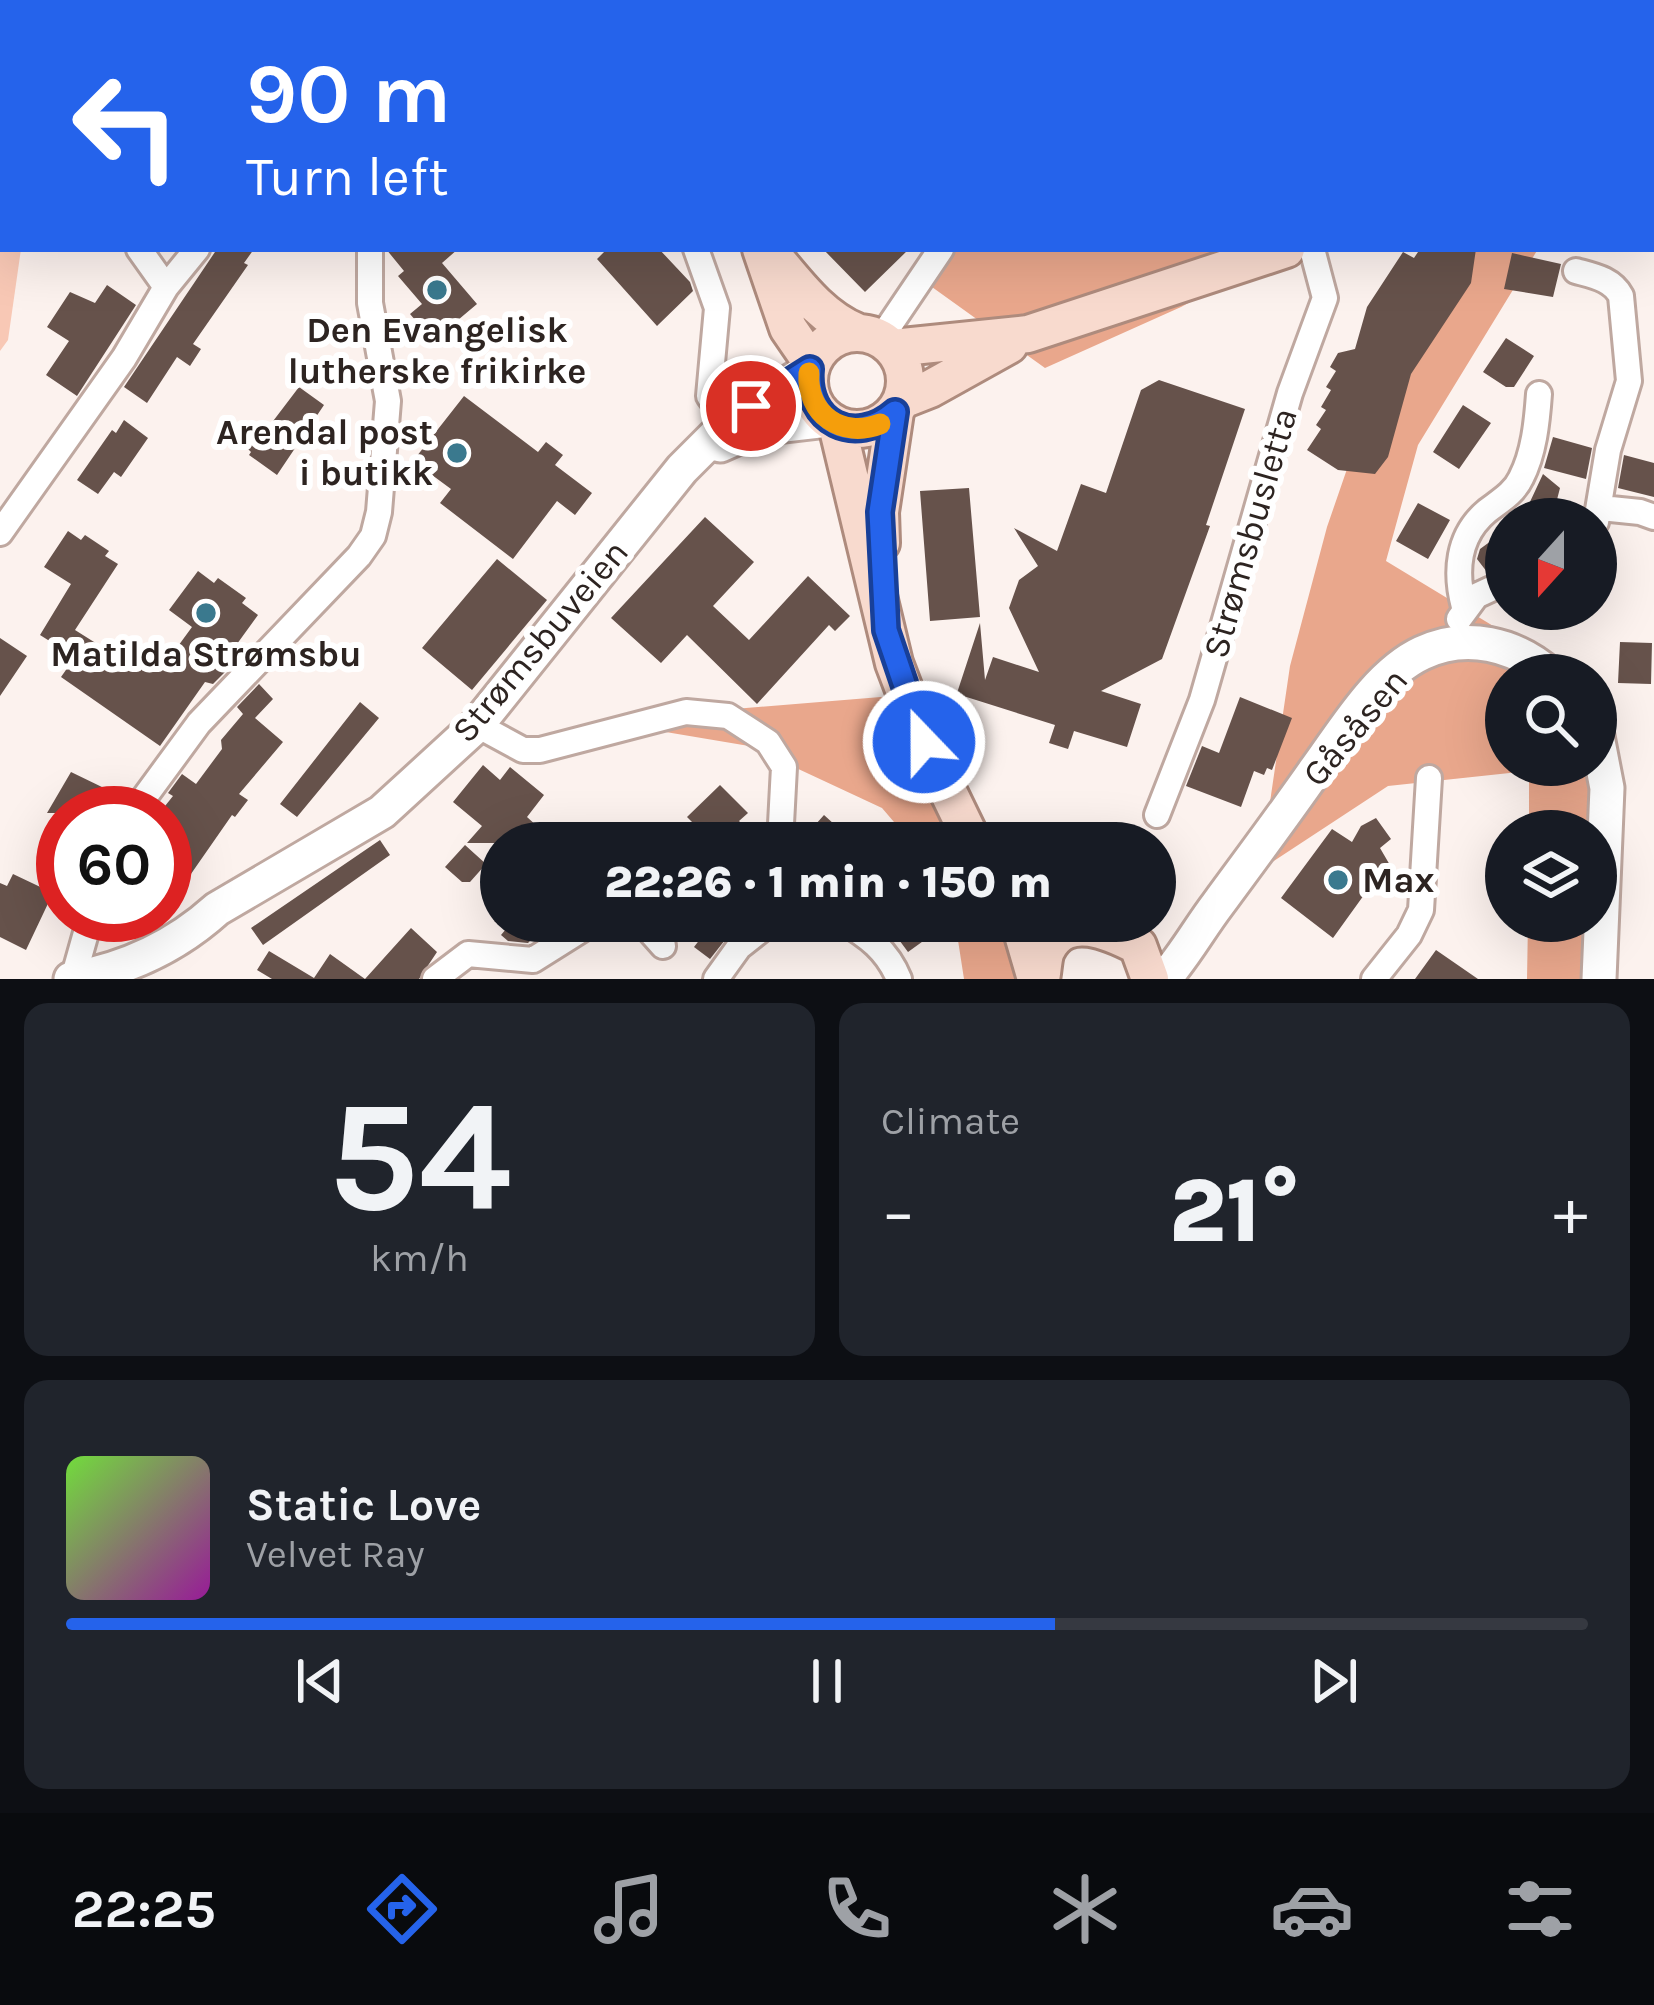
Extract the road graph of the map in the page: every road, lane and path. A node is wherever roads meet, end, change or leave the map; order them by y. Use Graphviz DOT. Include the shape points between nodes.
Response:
graph roads {
  1 [pos="142,252"];
  2 [pos="195,252"];
  3 [pos="370,252"];
  4 [pos="697,252"];
  5 [pos="765,252"];
  6 [pos="767,252"];
  7 [pos="939,252"];
  8 [pos="1277,252"];
  9 [pos="1313,252"];
  10 [pos="1576,271"];
  11 [pos="166,287"];
  12 [pos="1028,334"];
  13 [pos="877,339"];
  14 [pos="811,366"];
  15 [pos="1539,394"];
  16 [pos="899,406"];
  17 [pos="833,423"];
  18 [pos="734,429"];
  19 [pos="1601,498"];
  20 [pos="1617,514"];
  21 [pos="1654,517"];
  22 [pos="0,533"];
  23 [pos="1485,592"];
  24 [pos="1464,607"];
  25 [pos="886,630"];
  26 [pos="1452,644"];
  27 [pos="1520,654"];
  28 [pos="477,725"];
  29 [pos="1429,778"];
  30 [pos="153,786"];
  31 [pos="1607,786"];
  32 [pos="957,808"];
  33 [pos="1157,815"];
  34 [pos="782,822"];
  35 [pos="964,822"];
  36 [pos="968,822"];
  37 [pos="1209,915"];
  38 [pos="89,942"];
  39 [pos="562,942"];
  40 [pos="659,942"];
  41 [pos="744,942"];
  42 [pos="874,942"];
  43 [pos="1026,942"];
  44 [pos="1053,942"];
  45 [pos="1118,942"];
  46 [pos="663,946"];
  47 [pos="1144,962"];
  48 [pos="150,968"];
  49 [pos="86,978"];
  50 [pos="436,979"];
  51 [pos="716,979"];
  52 [pos="898,979"];
  53 [pos="1038,979"];
  54 [pos="1164,979"];
  55 [pos="1374,979"];
  56 [pos="1599,979"];
  1 -- 11 [label="street"];
  2 -- 11 [label="street"];
  3 -- 30 [label="street" via="370,303 388,401 374,536 199,723"];
  4 -- 18 [label="street" via="717,308 709,396"];
  5 -- 14 [label="main road" via="788,328"];
  6 -- 13 [label="main road" via="838,324"];
  7 -- 13 [label="street"];
  8 -- 12 [label="main road"];
  9 -- 33 [label="street, Strømsbusletta" via="1324,298 1202,700"];
  10 -- 19 [label="street" via="1616,287 1624,319 1629,381"];
  11 -- 22 [label="street"];
  12 -- 13 [label="main road"];
  12 -- 16 [label="main road"];
  13 -- 14 [label="main road" via="829,340"];
  13 -- 16 [label="main road" via="905,373"];
  14 -- 17 [label="main road" via="811,397"];
  14 -- 18 [label="street, Strømsbuveien"];
  15 -- 24 [label="street" via="1522,478 1465,543 1458,565"];
  16 -- 17 [label="main road" via="868,428"];
  16 -- 25 [label="main road" via="880,512"];
  17 -- 18 [label="street, Strømsbuveien"];
  17 -- 25 [label="main road"];
  18 -- 28 [label="street, Strømsbuveien" via="686,464"];
  20 -- 21 [label="street"];
  23 -- 24 [label="street"];
  24 -- 26 [label="street"];
  25 -- 32 [label="main road" via="909,706"];
  26 -- 27 [label="street"];
  26 -- 37 [label="street, Gåsåsen" via="1408,661 1368,702"];
  28 -- 34 [label="street" via="523,750 540,750 686,712 728,716 768,742 784,767"];
  28 -- 48 [label="street, Strømsbuveien" via="382,812 217,909"];
  29 -- 55 [label="street" via="1421,910"];
  31 -- 56 [label="street"];
  32 -- 35 [label="main road"];
  32 -- 36 [label="main road"];
  37 -- 47 [label="street, Gåsåsen"];
  37 -- 54 [label="street, Gåsåsen"];
  38 -- 49 [label="street"];
  39 -- 50 [label="street" via="533,960 468,954"];
  40 -- 46 [label="street"];
  41 -- 51 [label="street"];
  42 -- 52 [label="street"];
  43 -- 53 [label="main road"];
  44 -- 53 [label="main road"];
  45 -- 47 [label="main road"];
  48 -- 49 [label="street, Strømsbuveien"];
}
